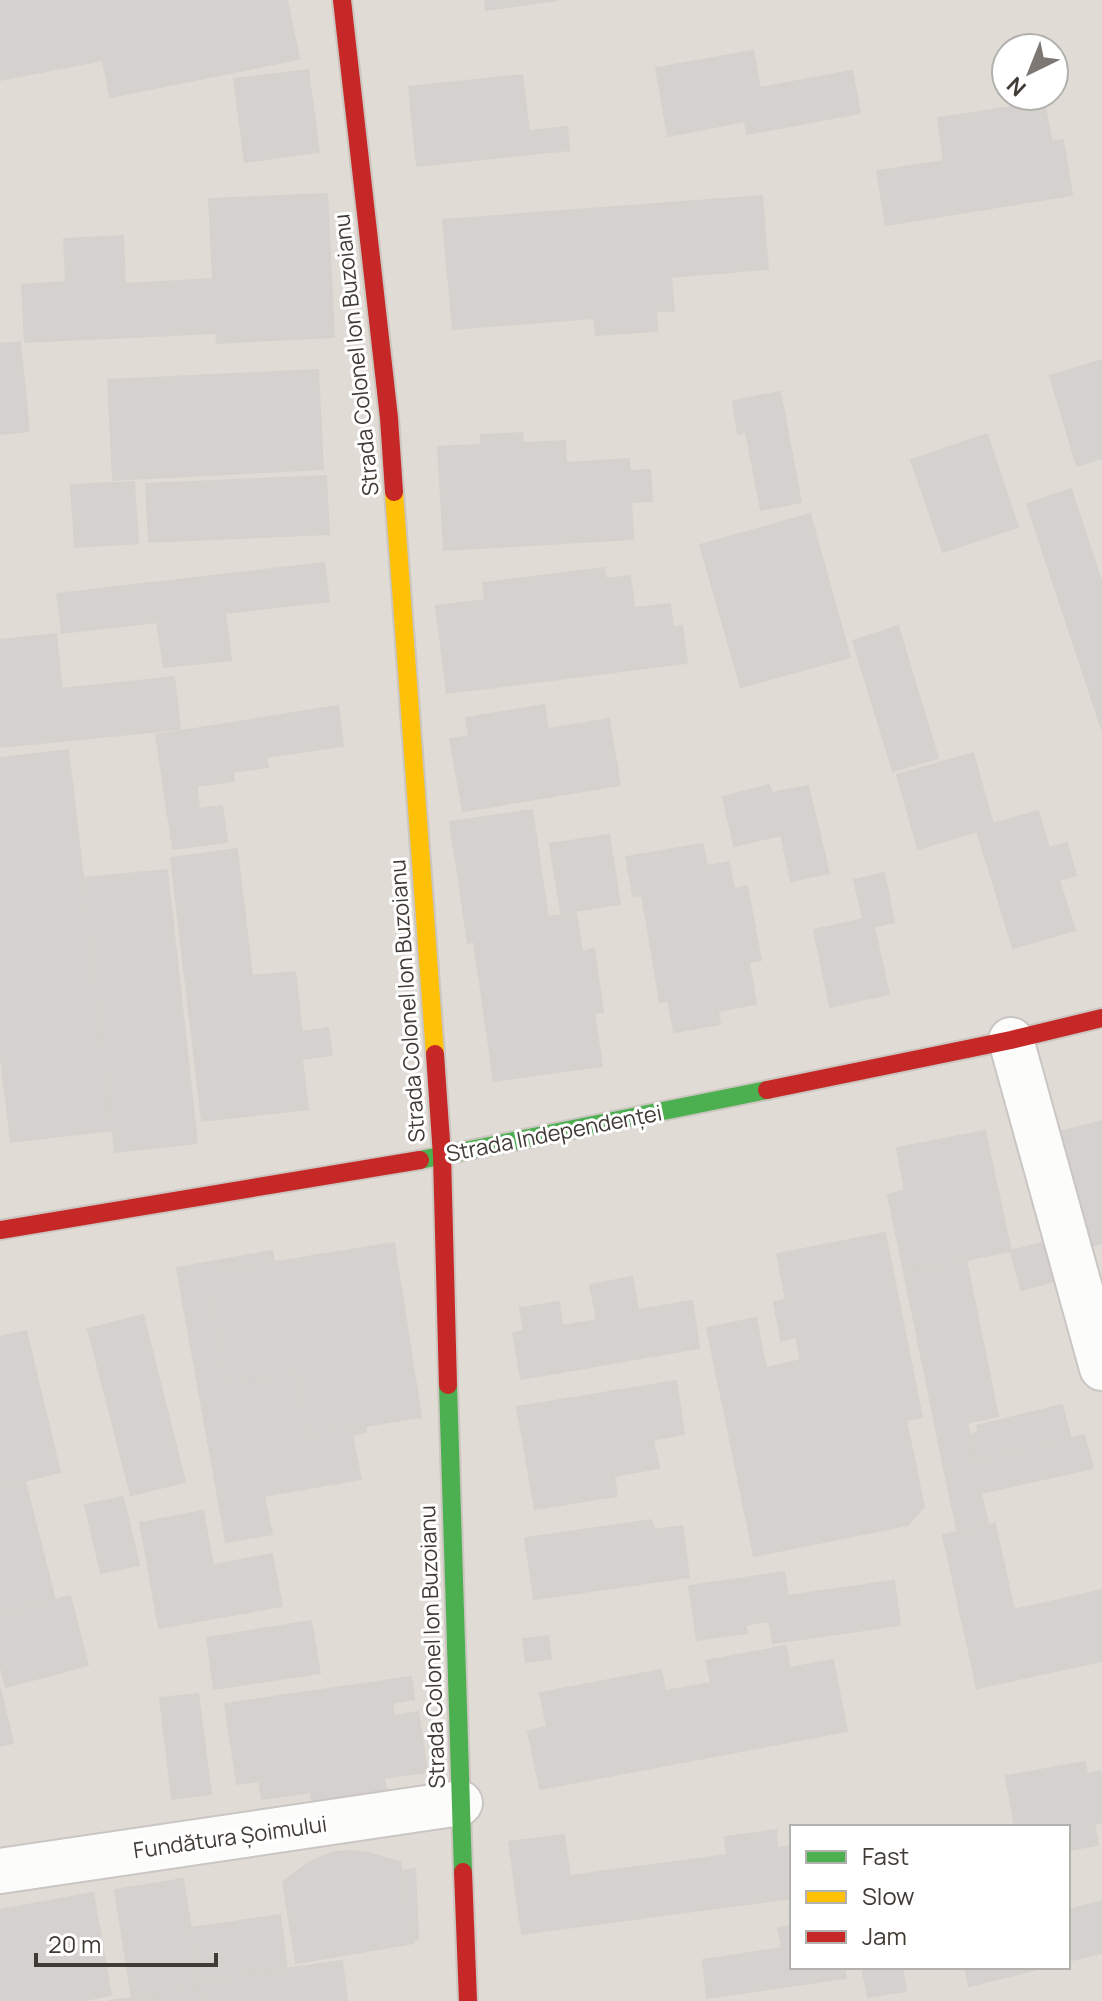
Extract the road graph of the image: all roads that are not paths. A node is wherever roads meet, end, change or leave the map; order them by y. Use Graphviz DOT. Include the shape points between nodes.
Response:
graph roads {
  1 [pos="342,0"];
  2 [pos="1102,1018"];
  3 [pos="1011,1040"];
  4 [pos="442,1156"];
  5 [pos="0,1230"];
  6 [pos="1102,1368"];
  7 [pos="460,1803"];
  8 [pos="0,1871"];
  9 [pos="468,2001"];
  1 -- 4 [label="street, Strada Colonel Ion Buzoianu" via="389,418"];
  2 -- 3 [label="street, Strada Independenței"];
  3 -- 4 [label="street, Strada Independenței"];
  3 -- 6 [label="street"];
  4 -- 5 [label="street, Strada Independenței"];
  4 -- 7 [label="street, Strada Colonel Ion Buzoianu"];
  7 -- 8 [label="street, Fundătura Șoimului"];
  7 -- 9 [label="street, Strada Colonel Ion Buzoianu"];
}
